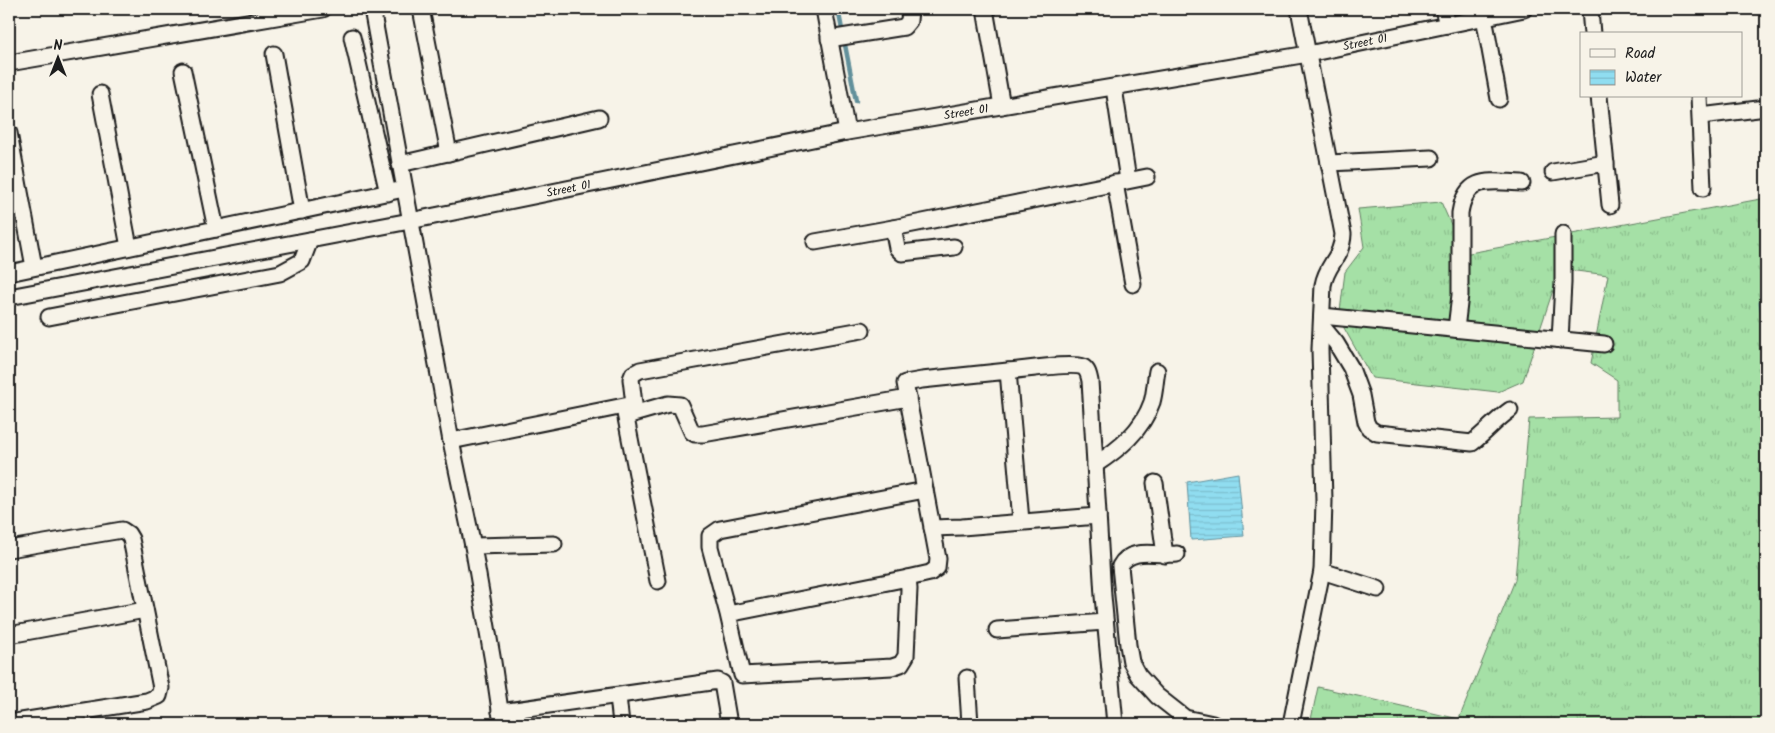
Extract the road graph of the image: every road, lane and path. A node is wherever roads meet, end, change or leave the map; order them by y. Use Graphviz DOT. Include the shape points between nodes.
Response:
graph roads {
  1 [pos="323,9"];
  2 [pos="372,9"];
  3 [pos="421,9"];
  4 [pos="824,9"];
  5 [pos="910,9"];
  6 [pos="984,9"];
  7 [pos="1299,9"];
  8 [pos="1443,9"];
  9 [pos="1524,9"];
  10 [pos="1590,9"];
  11 [pos="1484,17"];
  12 [pos="1447,25"];
  13 [pos="1592,32"];
  14 [pos="352,37"];
  15 [pos="839,38"];
  16 [pos="274,54"];
  17 [pos="1308,54"];
  18 [pos="9,63"];
  19 [pos="183,71"];
  20 [pos="1114,88"];
  21 [pos="100,94"];
  22 [pos="1599,98"];
  23 [pos="1699,98"];
  24 [pos="1499,99"];
  25 [pos="1002,106"];
  26 [pos="1766,108"];
  27 [pos="1701,116"];
  28 [pos="598,118"];
  29 [pos="847,132"];
  30 [pos="9,133"];
  31 [pos="450,153"];
  32 [pos="1431,158"];
  33 [pos="1606,162"];
  34 [pos="1329,163"];
  35 [pos="400,164"];
  36 [pos="1553,172"];
  37 [pos="1147,177"];
  38 [pos="1121,182"];
  39 [pos="1522,183"];
  40 [pos="1703,188"];
  41 [pos="404,189"];
  42 [pos="388,193"];
  43 [pos="1610,205"];
  44 [pos="302,211"];
  45 [pos="410,221"];
  46 [pos="892,228"];
  47 [pos="216,229"];
  48 [pos="1563,234"];
  49 [pos="310,240"];
  50 [pos="815,242"];
  51 [pos="954,246"];
  52 [pos="130,247"];
  53 [pos="34,267"];
  54 [pos="9,273"];
  55 [pos="1134,284"];
  56 [pos="9,297"];
  57 [pos="49,317"];
  58 [pos="1322,321"];
  59 [pos="1456,329"];
  60 [pos="862,330"];
  61 [pos="1560,340"];
  62 [pos="1604,344"];
  63 [pos="1008,371"];
  64 [pos="1157,371"];
  65 [pos="908,398"];
  66 [pos="628,409"];
  67 [pos="1510,410"];
  68 [pos="451,441"];
  69 [pos="1095,466"];
  70 [pos="1155,483"];
  71 [pos="925,490"];
  72 [pos="1098,516"];
  73 [pos="1021,521"];
  74 [pos="932,528"];
  75 [pos="554,544"];
  76 [pos="473,546"];
  77 [pos="9,549"];
  78 [pos="1322,571"];
  79 [pos="908,578"];
  80 [pos="658,580"];
  81 [pos="1378,588"];
  82 [pos="145,610"];
  83 [pos="728,614"];
  84 [pos="1105,622"];
  85 [pos="997,630"];
  86 [pos="9,635"];
  87 [pos="966,678"];
  88 [pos="618,696"];
  89 [pos="501,718"];
  90 [pos="9,723"];
  91 [pos="621,724"];
  92 [pos="729,724"];
  93 [pos="970,724"];
  94 [pos="1115,724"];
  95 [pos="1213,724"];
  96 [pos="1291,724"];
  1 -- 18 [label="street"];
  2 -- 35 [label="street"];
  3 -- 31 [label="street"];
  4 -- 15 [label="street"];
  5 -- 15 [label="street" via="910,21 904,27"];
  6 -- 25 [label="street"];
  7 -- 17 [label="street"];
  8 -- 12 [label="street"];
  9 -- 11 [label="street, Street 01"];
  10 -- 13 [label="street"];
  11 -- 12 [label="street, Street 01"];
  11 -- 24 [label="street"];
  12 -- 17 [label="street, Street 01"];
  14 -- 42 [label="street"];
  15 -- 29 [label="street"];
  16 -- 44 [label="street"];
  17 -- 20 [label="street, Street 01"];
  17 -- 34 [label="street"];
  19 -- 47 [label="street"];
  20 -- 25 [label="street, Street 01"];
  20 -- 38 [label="street"];
  21 -- 52 [label="street"];
  22 -- 33 [label="street"];
  23 -- 27 [label="street"];
  25 -- 29 [label="street, Street 01"];
  26 -- 27 [label="street"];
  27 -- 40 [label="street"];
  28 -- 31 [label="street"];
  29 -- 45 [label="street, Street 01"];
  30 -- 53 [label="street"];
  31 -- 35 [label="street"];
  32 -- 34 [label="street"];
  33 -- 36 [label="street"];
  33 -- 43 [label="street"];
  34 -- 58 [label="street" via="1343,234 1342,246 1325,275"];
  35 -- 41 [label="street"];
  37 -- 38 [label="street"];
  38 -- 46 [label="street"];
  38 -- 55 [label="street"];
  39 -- 59 [label="street" via="1480,182 1469,189 1462,200"];
  41 -- 42 [label="street"];
  41 -- 45 [label="street"];
  42 -- 44 [label="street"];
  44 -- 47 [label="street"];
  45 -- 49 [label="street, Street 01"];
  45 -- 68 [label="street"];
  46 -- 50 [label="street"];
  46 -- 51 [label="street" via="897,248 902,253"];
  47 -- 52 [label="street"];
  48 -- 61 [label="street"];
  49 -- 56 [label="street, Street 01"];
  49 -- 57 [label="street" via="302,261 280,273"];
  52 -- 53 [label="street"];
  53 -- 54 [label="street"];
  58 -- 59 [label="street"];
  58 -- 67 [label="street" via="1351,368 1366,422 1377,432 1472,443"];
  58 -- 78 [label="street"];
  59 -- 61 [label="street"];
  60 -- 66 [label="street" via="640,370 633,374"];
  61 -- 62 [label="street"];
  63 -- 65 [label="street" via="905,383"];
  63 -- 69 [label="street" via="1068,366 1085,368 1090,381"];
  63 -- 73 [label="street"];
  64 -- 69 [label="street" via="1152,401 1142,424 1116,451"];
  65 -- 66 [label="street" via="703,434 692,432 680,405"];
  65 -- 71 [label="street"];
  66 -- 68 [label="street"];
  66 -- 80 [label="street"];
  68 -- 76 [label="street"];
  69 -- 72 [label="street"];
  70 -- 95 [label="street" via="1171,555 1138,553 1120,566 1131,662 1157,696 1185,718"];
  71 -- 74 [label="street"];
  71 -- 83 [label="street" via="720,529 710,536 710,547"];
  72 -- 73 [label="street"];
  72 -- 84 [label="street"];
  73 -- 74 [label="street"];
  74 -- 79 [label="street" via="937,568"];
  75 -- 76 [label="street"];
  76 -- 89 [label="street"];
  77 -- 82 [label="street" via="122,530 131,539"];
  78 -- 81 [label="street"];
  78 -- 96 [label="street"];
  79 -- 83 [label="street"];
  79 -- 83 [label="street" via="906,656 901,664 892,666 742,675"];
  82 -- 86 [label="street"];
  82 -- 90 [label="street" via="161,688 159,696 147,701"];
  84 -- 85 [label="street"];
  84 -- 94 [label="street"];
  87 -- 93 [label="street"];
  88 -- 89 [label="street"];
  88 -- 91 [label="street"];
  88 -- 92 [label="street" via="718,681 722,683"];
}
